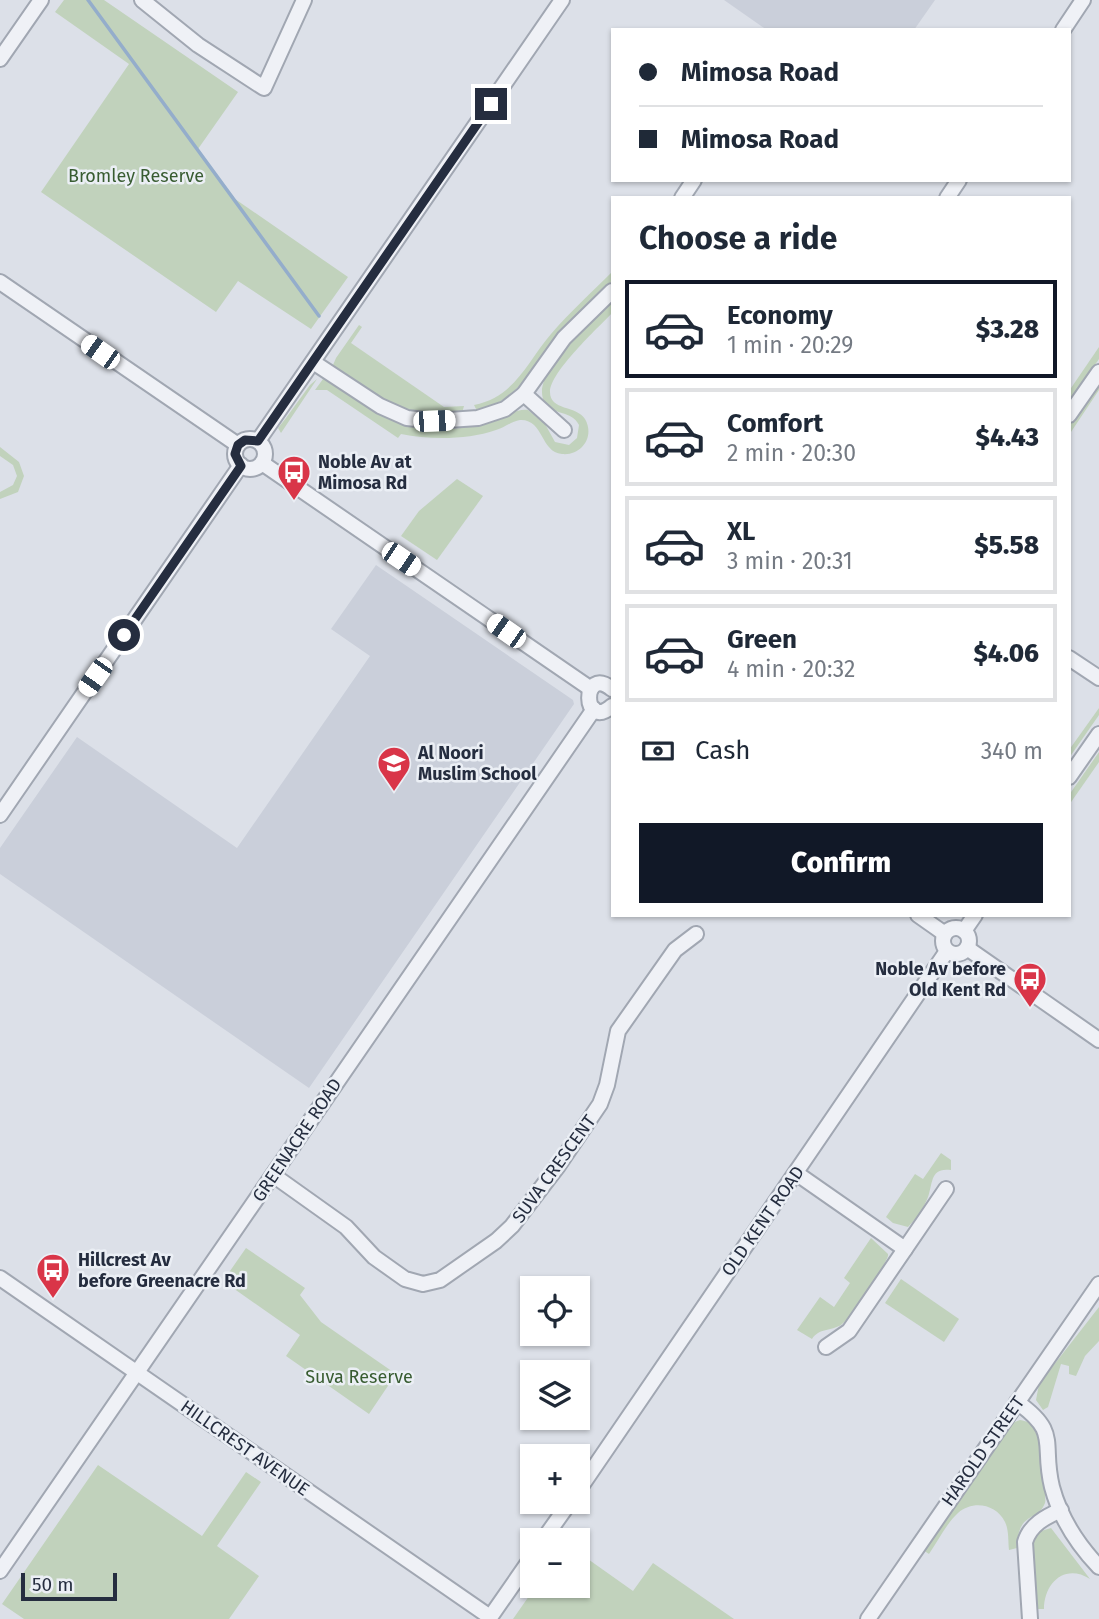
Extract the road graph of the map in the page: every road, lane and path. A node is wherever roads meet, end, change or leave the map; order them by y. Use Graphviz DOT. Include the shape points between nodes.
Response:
graph roads {
  1 [pos="41,0"];
  2 [pos="142,0"];
  3 [pos="304,0"];
  4 [pos="562,0"];
  5 [pos="1083,0"];
  6 [pos="1064,28"];
  7 [pos="0,59"];
  8 [pos="0,282"];
  9 [pos="611,291"];
  10 [pos="313,362"];
  11 [pos="1099,372"];
  12 [pos="524,394"];
  13 [pos="1071,412"];
  14 [pos="564,430"];
  15 [pos="258,441"];
  16 [pos="238,445"];
  17 [pos="262,463"];
  18 [pos="241,466"];
  19 [pos="1071,659"];
  20 [pos="1099,678"];
  21 [pos="611,686"];
  22 [pos="591,689"];
  23 [pos="611,707"];
  24 [pos="594,709"];
  25 [pos="1099,734"];
  26 [pos="1071,774"];
  27 [pos="0,815"];
  28 [pos="921,917"];
  29 [pos="974,917"];
  30 [pos="964,931"];
  31 [pos="696,934"];
  32 [pos="945,934"];
  33 [pos="967,948"];
  34 [pos="947,951"];
  35 [pos="1099,1040"];
  36 [pos="796,1173"];
  37 [pos="273,1175"];
  38 [pos="946,1189"];
  39 [pos="905,1249"];
  40 [pos="0,1278"];
  41 [pos="1099,1284"];
  42 [pos="826,1347"];
  43 [pos="137,1373"];
  44 [pos="1017,1402"];
  45 [pos="590,1473"];
  46 [pos="1061,1510"];
  47 [pos="1099,1567"];
  48 [pos="0,1571"];
  49 [pos="520,1574"];
  50 [pos="489,1618"];
  51 [pos="868,1619"];
  52 [pos="1031,1619"];
  1 -- 7 [label="street"];
  2 -- 3 [label="street" via="198,45 264,88"];
  4 -- 10 [label="street"];
  5 -- 6 [label="street"];
  8 -- 16 [label="street"];
  9 -- 12 [label="street" via="564,338"];
  10 -- 12 [label="street" via="380,406 417,421 484,417 505,409"];
  10 -- 15 [label="street"];
  11 -- 13 [label="street"];
  12 -- 14 [label="street"];
  15 -- 16 [label="street" via="245,440"];
  15 -- 17 [label="street" via="265,454"];
  16 -- 18 [label="street" via="235,454"];
  17 -- 18 [label="street" via="254,468"];
  17 -- 22 [label="street"];
  18 -- 27 [label="street"];
  19 -- 20 [label="street"];
  21 -- 22 [label="street" via="598,684"];
  22 -- 24 [label="street" via="588,698"];
  23 -- 24 [label="street" via="603,712"];
  24 -- 37 [label="street, GREENACRE ROAD"];
  25 -- 26 [label="street"];
  28 -- 32 [label="street"];
  29 -- 30 [label="street"];
  30 -- 32 [label="street" via="956,928"];
  30 -- 33 [label="street"];
  31 -- 37 [label="street, SUVA CRESCENT" via="675,950 621,1025 600,1104 558,1166 512,1226 440,1280 423,1284 405,1279 374,1257 346,1227"];
  32 -- 34 [label="street"];
  33 -- 34 [label="street" via="958,954"];
  33 -- 35 [label="street"];
  34 -- 36 [label="street, OLD KENT ROAD"];
  36 -- 39 [label="street"];
  36 -- 45 [label="street, OLD KENT ROAD"];
  37 -- 43 [label="street, GREENACRE ROAD"];
  38 -- 39 [label="street"];
  39 -- 42 [label="street" via="849,1331"];
  40 -- 43 [label="street, HILLCREST AVENUE"];
  41 -- 44 [label="street, HAROLD STREET"];
  43 -- 48 [label="street, GREENACRE ROAD"];
  43 -- 50 [label="street, HILLCREST AVENUE"];
  44 -- 46 [label="street" via="1044,1427"];
  44 -- 51 [label="street, HAROLD STREET"];
  46 -- 47 [label="street"];
  46 -- 52 [label="street" via="1035,1525 1025,1542"];
  49 -- 50 [label="street"];
}
